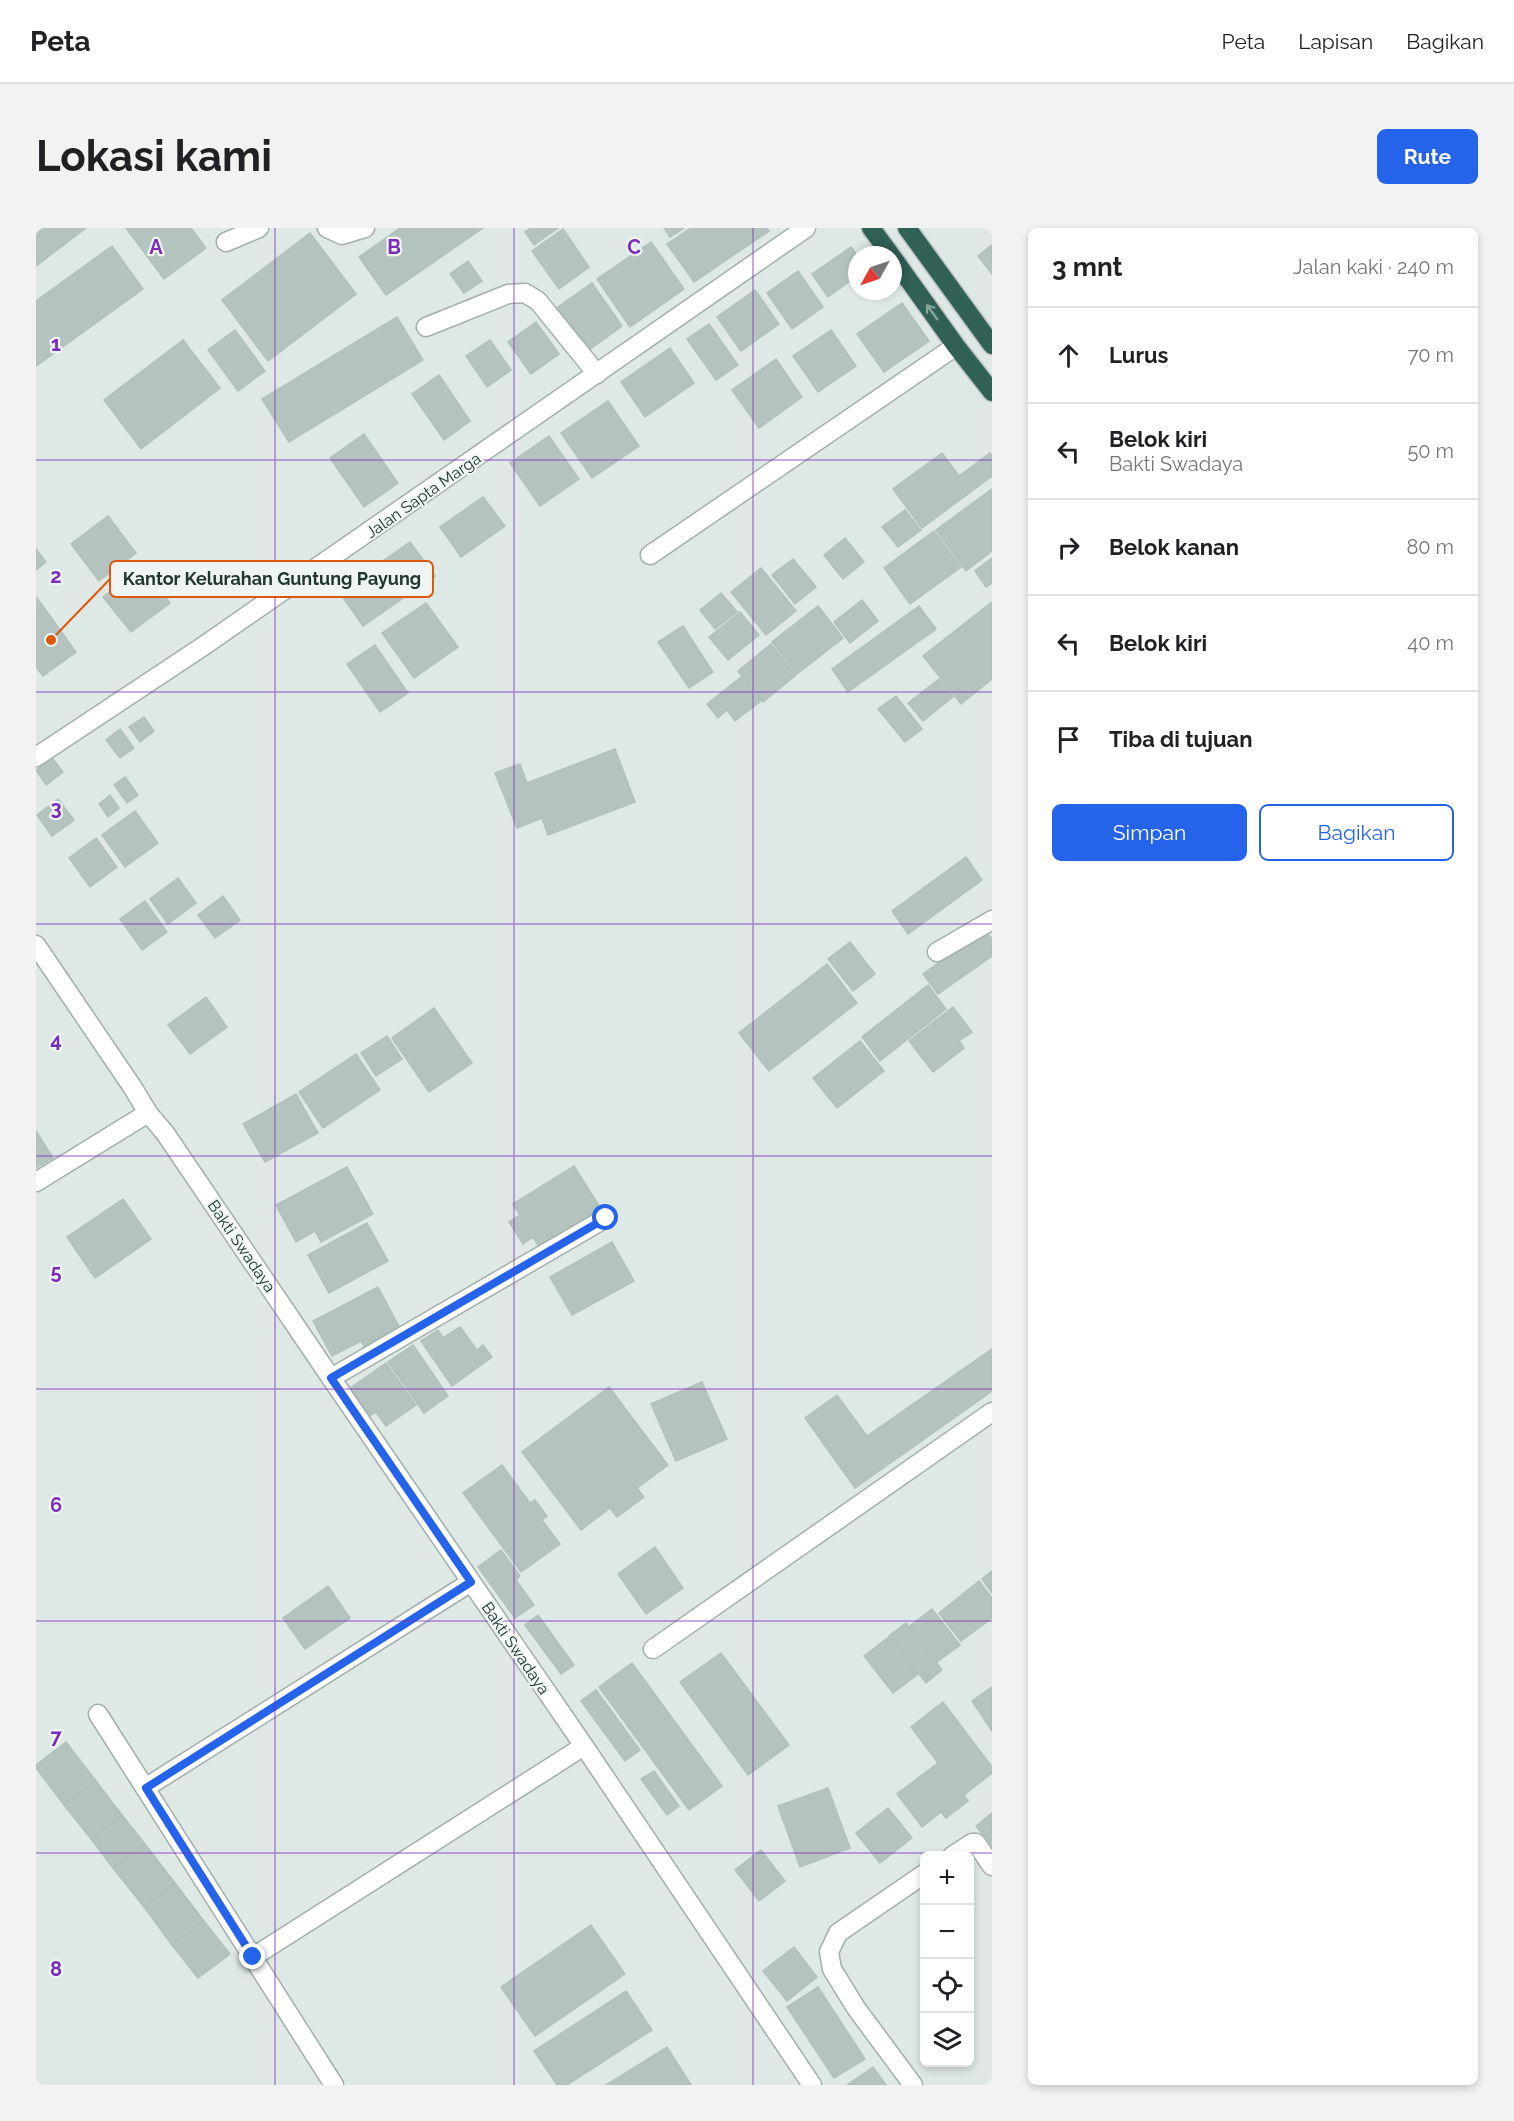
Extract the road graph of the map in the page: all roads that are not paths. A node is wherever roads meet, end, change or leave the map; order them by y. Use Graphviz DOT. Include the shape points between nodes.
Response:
graph roads {
  1 [pos="259,228"];
  2 [pos="327,228"];
  3 [pos="365,228"];
  4 [pos="806,228"];
  5 [pos="871,228"];
  6 [pos="907,228"];
  7 [pos="226,242"];
  8 [pos="884,246"];
  9 [pos="902,270"];
  10 [pos="426,327"];
  11 [pos="992,345"];
  12 [pos="956,346"];
  13 [pos="597,374"];
  14 [pos="992,392"];
  15 [pos="650,555"];
  16 [pos="36,757"];
  17 [pos="992,920"];
  18 [pos="36,945"];
  19 [pos="937,952"];
  20 [pos="148,1113"];
  21 [pos="36,1182"];
  22 [pos="606,1218"];
  23 [pos="331,1378"];
  24 [pos="992,1412"];
  25 [pos="471,1582"];
  26 [pos="653,1649"];
  27 [pos="98,1714"];
  28 [pos="584,1746"];
  29 [pos="146,1788"];
  30 [pos="960,1851"];
  31 [pos="992,1866"];
  32 [pos="920,1877"];
  33 [pos="253,1957"];
  34 [pos="334,2085"];
  35 [pos="812,2085"];
  36 [pos="914,2085"];
  1 -- 7 [label="street"];
  2 -- 3 [label="street" via="342,235"];
  4 -- 13 [label="street, Jalan Sapta Marga"];
  5 -- 8 [label="highway"];
  6 -- 11 [label="highway"];
  12 -- 9 [label="highway, one-way"];
  10 -- 13 [label="street" via="508,294 525,293 538,302"];
  12 -- 14 [label="highway"];
  12 -- 15 [label="street"];
  13 -- 16 [label="street, Jalan Sapta Marga"];
  17 -- 19 [label="street"];
  18 -- 20 [label="street, Bakti Swadaya"];
  20 -- 21 [label="street"];
  20 -- 23 [label="street, Bakti Swadaya"];
  22 -- 23 [label="street"];
  23 -- 25 [label="street, Bakti Swadaya"];
  24 -- 26 [label="street"];
  25 -- 28 [label="street, Bakti Swadaya"];
  25 -- 29 [label="street"];
  27 -- 29 [label="street"];
  28 -- 33 [label="street"];
  28 -- 35 [label="street, Bakti Swadaya"];
  29 -- 33 [label="street"];
  30 -- 31 [label="street" via="976,1843"];
  32 -- 36 [label="street" via="838,1933 830,1952 832,1969 856,2008"];
  33 -- 34 [label="street"];
}
